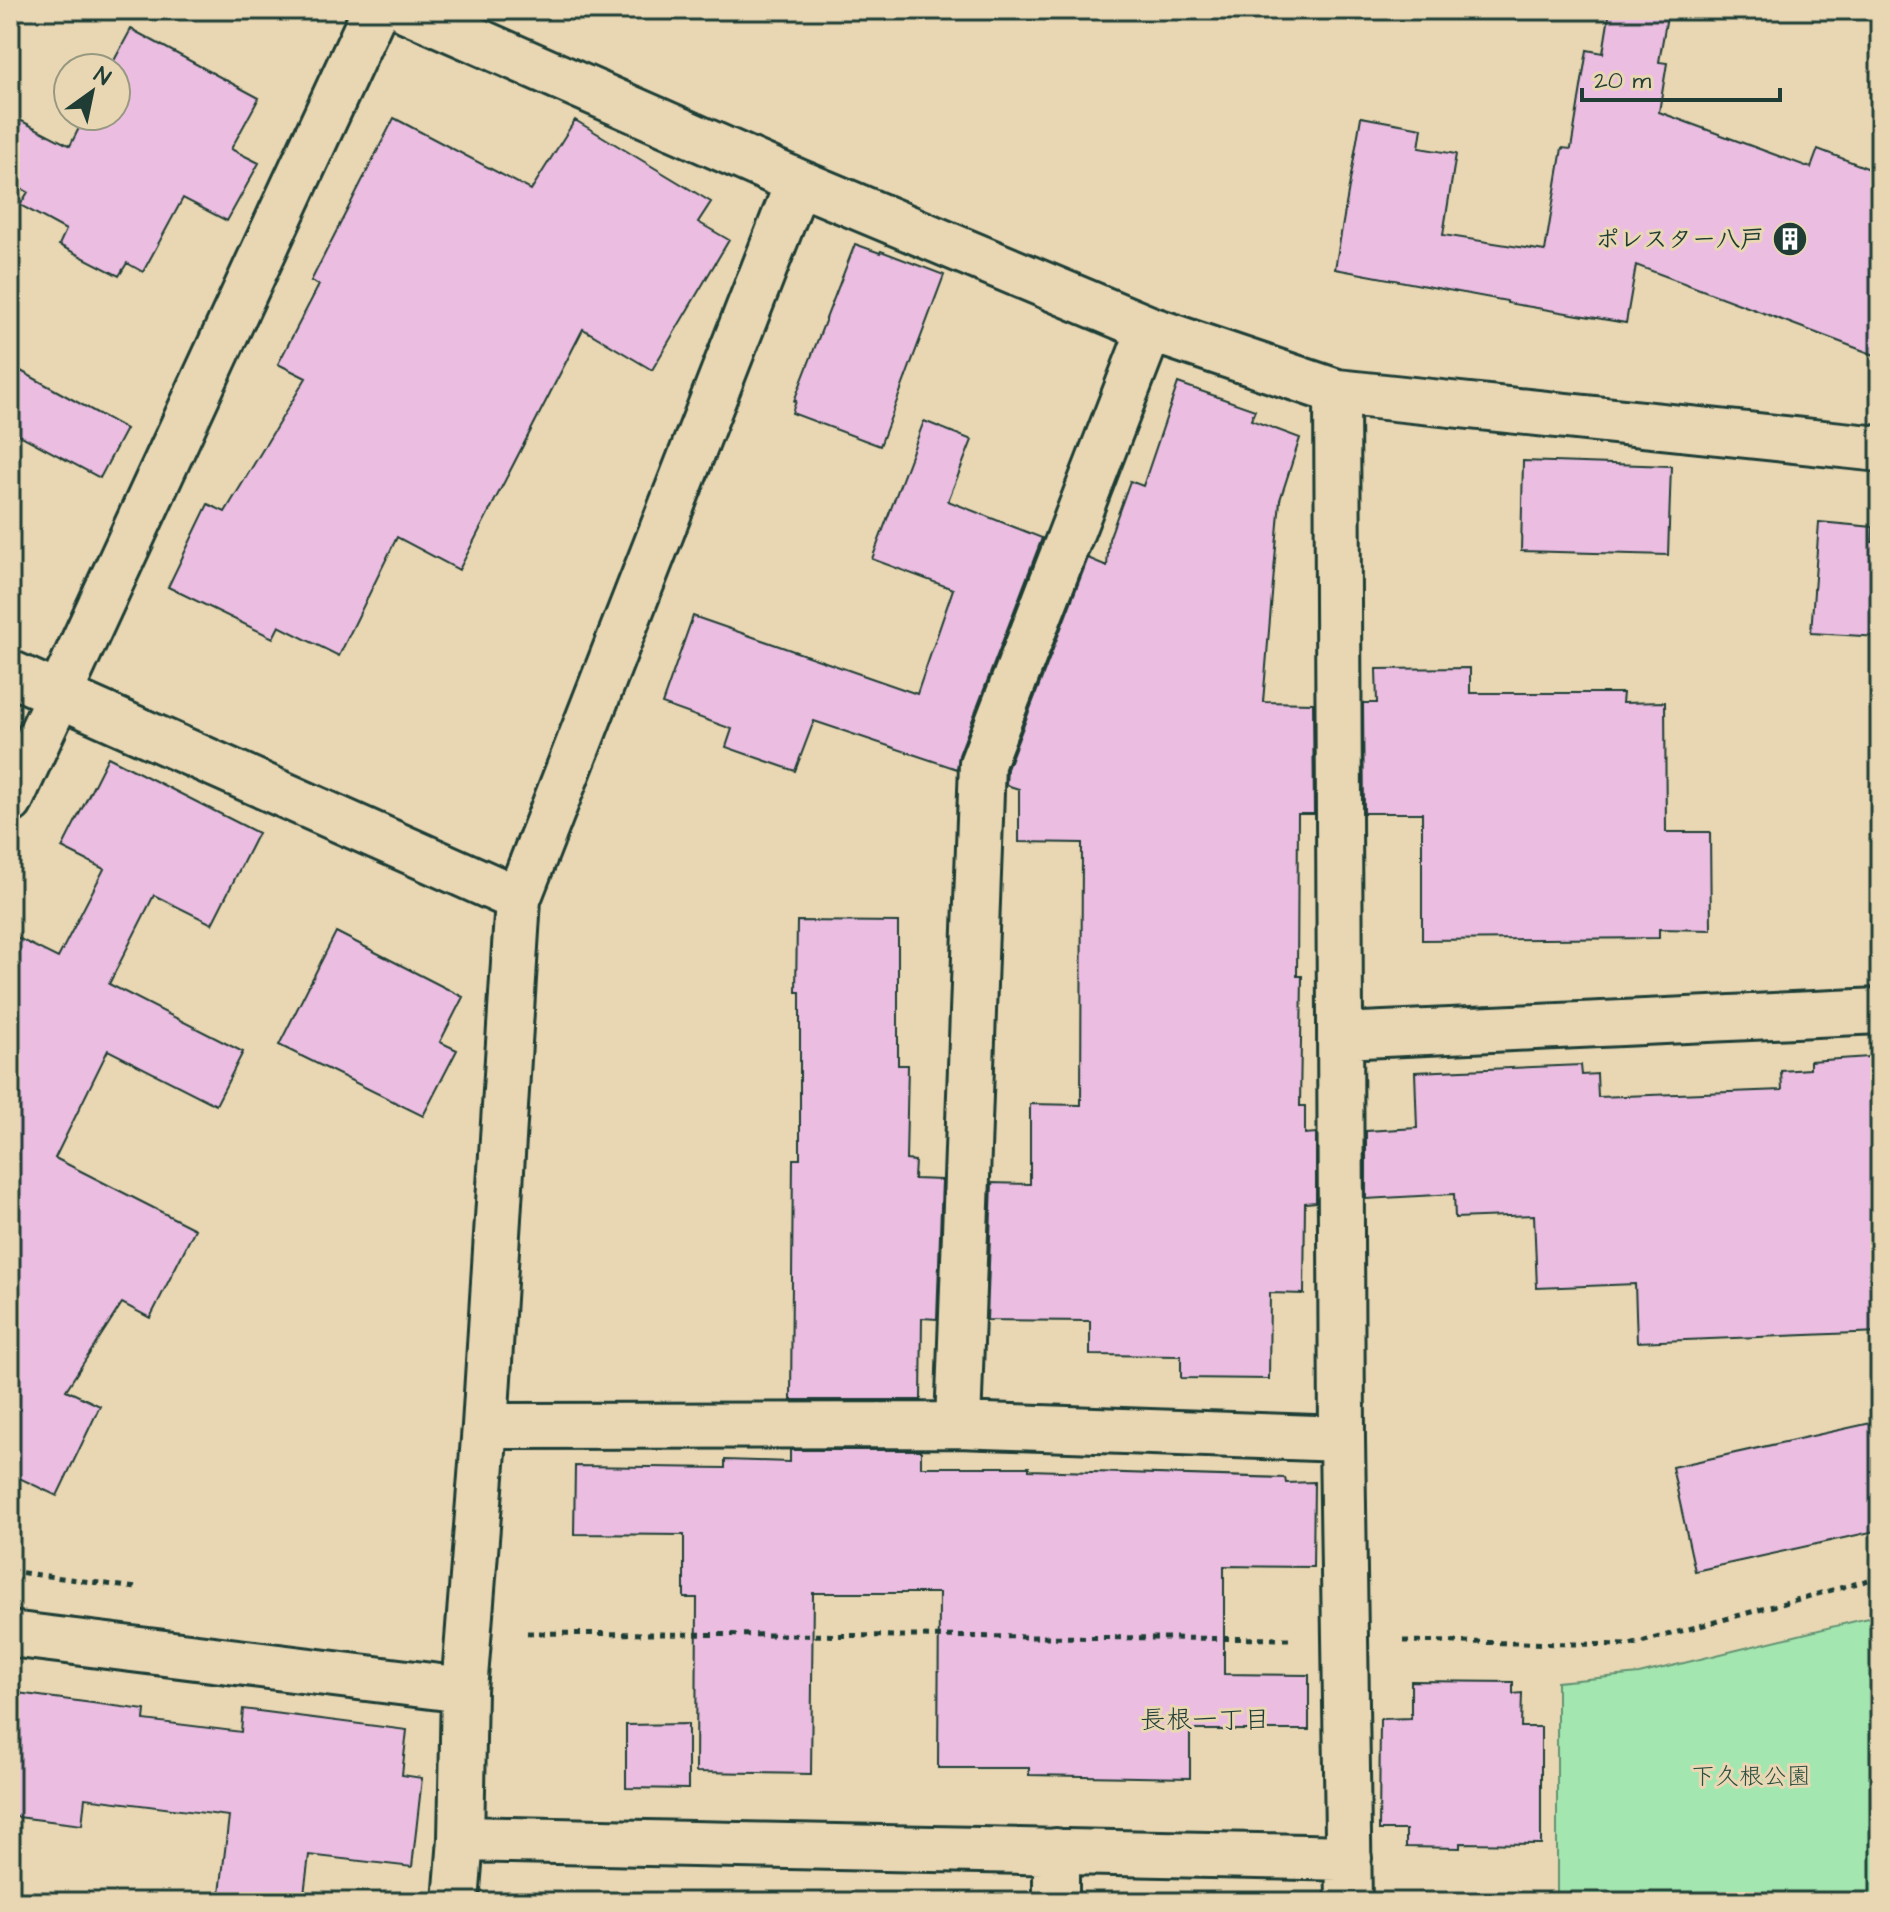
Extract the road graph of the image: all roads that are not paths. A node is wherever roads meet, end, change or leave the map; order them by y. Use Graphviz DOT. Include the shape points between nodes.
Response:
graph roads {
  1 [pos="375,10"];
  2 [pos="407,10"];
  3 [pos="798,182"];
  4 [pos="1150,329"];
  5 [pos="1337,392"];
  6 [pos="1880,449"];
  7 [pos="10,673"];
  8 [pos="57,696"];
  9 [pos="10,801"];
  10 [pos="518,899"];
  11 [pos="1880,1011"];
  12 [pos="1341,1036"];
  13 [pos="958,1425"];
  14 [pos="485,1426"];
  15 [pos="1342,1439"];
  16 [pos="10,1634"];
  17 [pos="464,1690"];
  18 [pos="461,1839"];
  19 [pos="1056,1851"];
  20 [pos="1349,1858"];
  21 [pos="456,1902"];
  22 [pos="1056,1902"];
  23 [pos="1349,1902"];
  1 -- 8 [label="street"];
  2 -- 3 [label="street"];
  3 -- 4 [label="street"];
  3 -- 10 [label="street"];
  4 -- 5 [label="street"];
  4 -- 13 [label="street" via="982,764"];
  5 -- 6 [label="street"];
  5 -- 12 [label="street"];
  7 -- 8 [label="street"];
  8 -- 9 [label="street"];
  8 -- 10 [label="street"];
  10 -- 14 [label="street"];
  11 -- 12 [label="street"];
  12 -- 15 [label="street"];
  13 -- 14 [label="street"];
  13 -- 15 [label="street"];
  14 -- 17 [label="street"];
  15 -- 20 [label="street"];
  16 -- 17 [label="street"];
  17 -- 18 [label="street"];
  18 -- 19 [label="street"];
  18 -- 21 [label="street"];
  19 -- 20 [label="street"];
  19 -- 22 [label="street"];
  20 -- 23 [label="street"];
}
